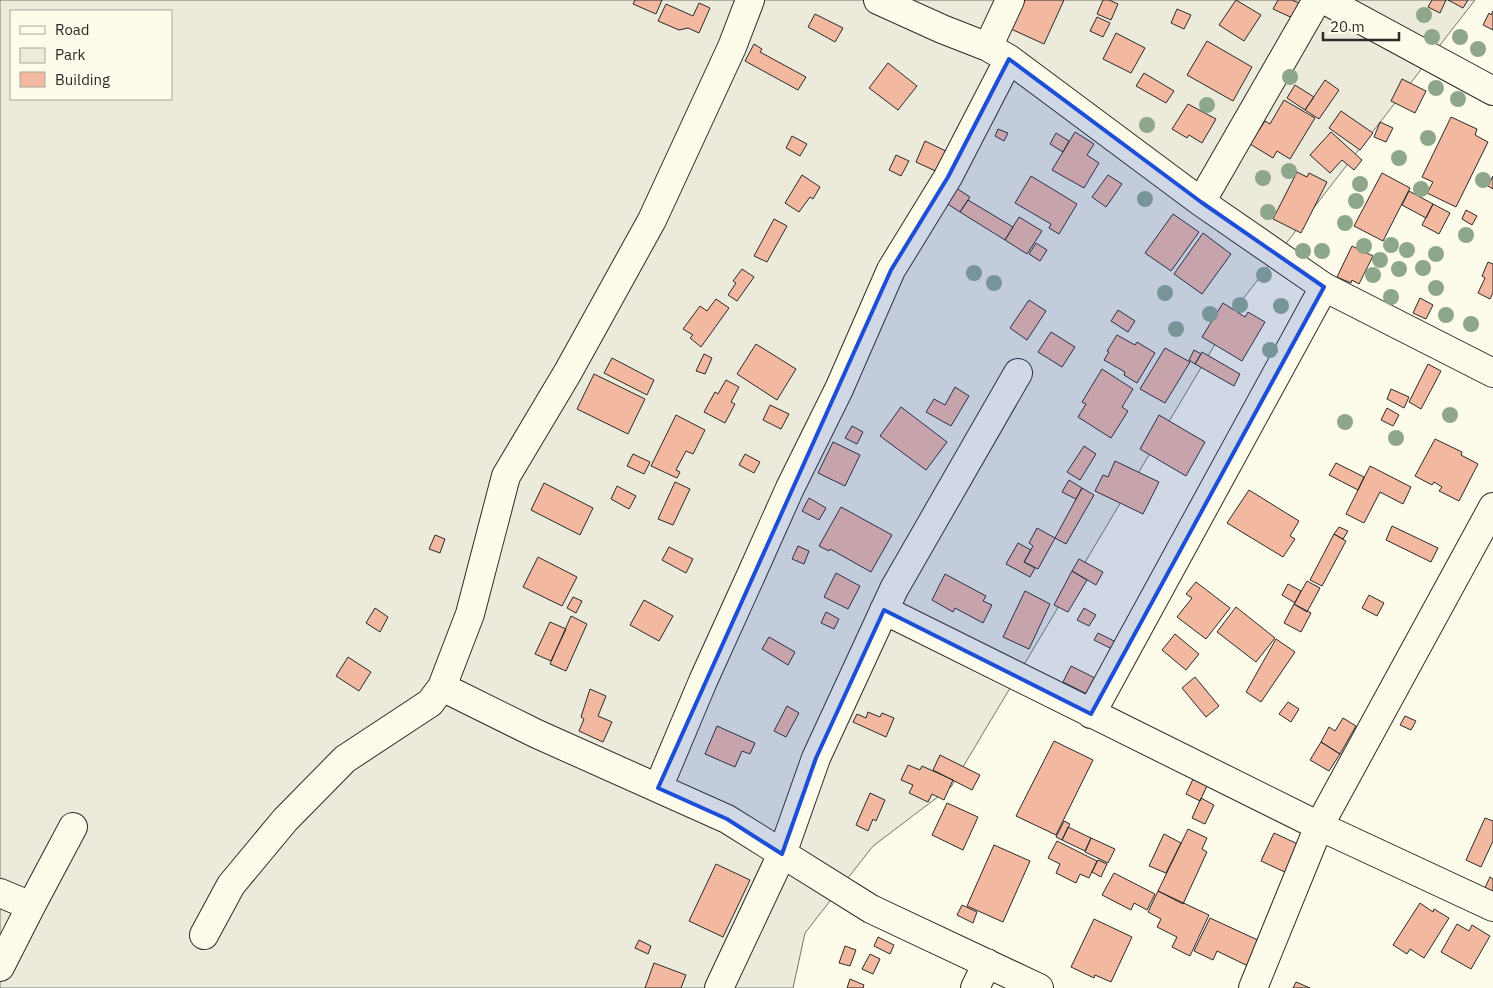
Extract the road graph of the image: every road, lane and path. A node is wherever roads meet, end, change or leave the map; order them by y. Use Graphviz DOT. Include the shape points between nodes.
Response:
graph roads {
  1 [pos="750,0"];
  2 [pos="878,0"];
  3 [pos="1010,0"];
  4 [pos="1318,0"];
  5 [pos="1325,0"];
  6 [pos="998,53"];
  7 [pos="1493,91"];
  8 [pos="1201,202"];
  9 [pos="1324,287"];
  10 [pos="1018,373"];
  11 [pos="1493,373"];
  12 [pos="1493,507"];
  13 [pos="884,610"];
  14 [pos="442,687"];
  15 [pos="1091,714"];
  16 [pos="658,788"];
  17 [pos="1319,826"];
  18 [pos="73,827"];
  19 [pos="782,854"];
  20 [pos="0,893"];
  21 [pos="31,906"];
  22 [pos="1493,907"];
  23 [pos="204,935"];
  24 [pos="987,963"];
  25 [pos="0,967"];
  26 [pos="719,988"];
  27 [pos="975,988"];
  28 [pos="1038,988"];
  29 [pos="1253,988"];
  1 -- 14 [label="street" via="732,47 652,220 506,476 470,614"];
  2 -- 6 [label="street"];
  3 -- 6 [label="street"];
  4 -- 8 [label="street"];
  5 -- 7 [label="street"];
  6 -- 8 [label="street"];
  6 -- 16 [label="street" via="948,177 891,270 839,389 790,488"];
  8 -- 9 [label="street"];
  9 -- 11 [label="street"];
  9 -- 15 [label="street"];
  10 -- 13 [label="street"];
  12 -- 17 [label="street"];
  13 -- 15 [label="street"];
  13 -- 19 [label="street" via="816,758"];
  14 -- 16 [label="street"];
  14 -- 23 [label="street" via="430,702 345,759 285,820 231,885"];
  15 -- 17 [label="street"];
  16 -- 19 [label="street" via="727,818"];
  17 -- 22 [label="street"];
  17 -- 29 [label="street"];
  18 -- 21 [label="street"];
  19 -- 24 [label="street" via="871,909"];
  19 -- 26 [label="street"];
  20 -- 21 [label="street"];
  21 -- 25 [label="street"];
  24 -- 27 [label="street"];
  24 -- 28 [label="street"];
}
